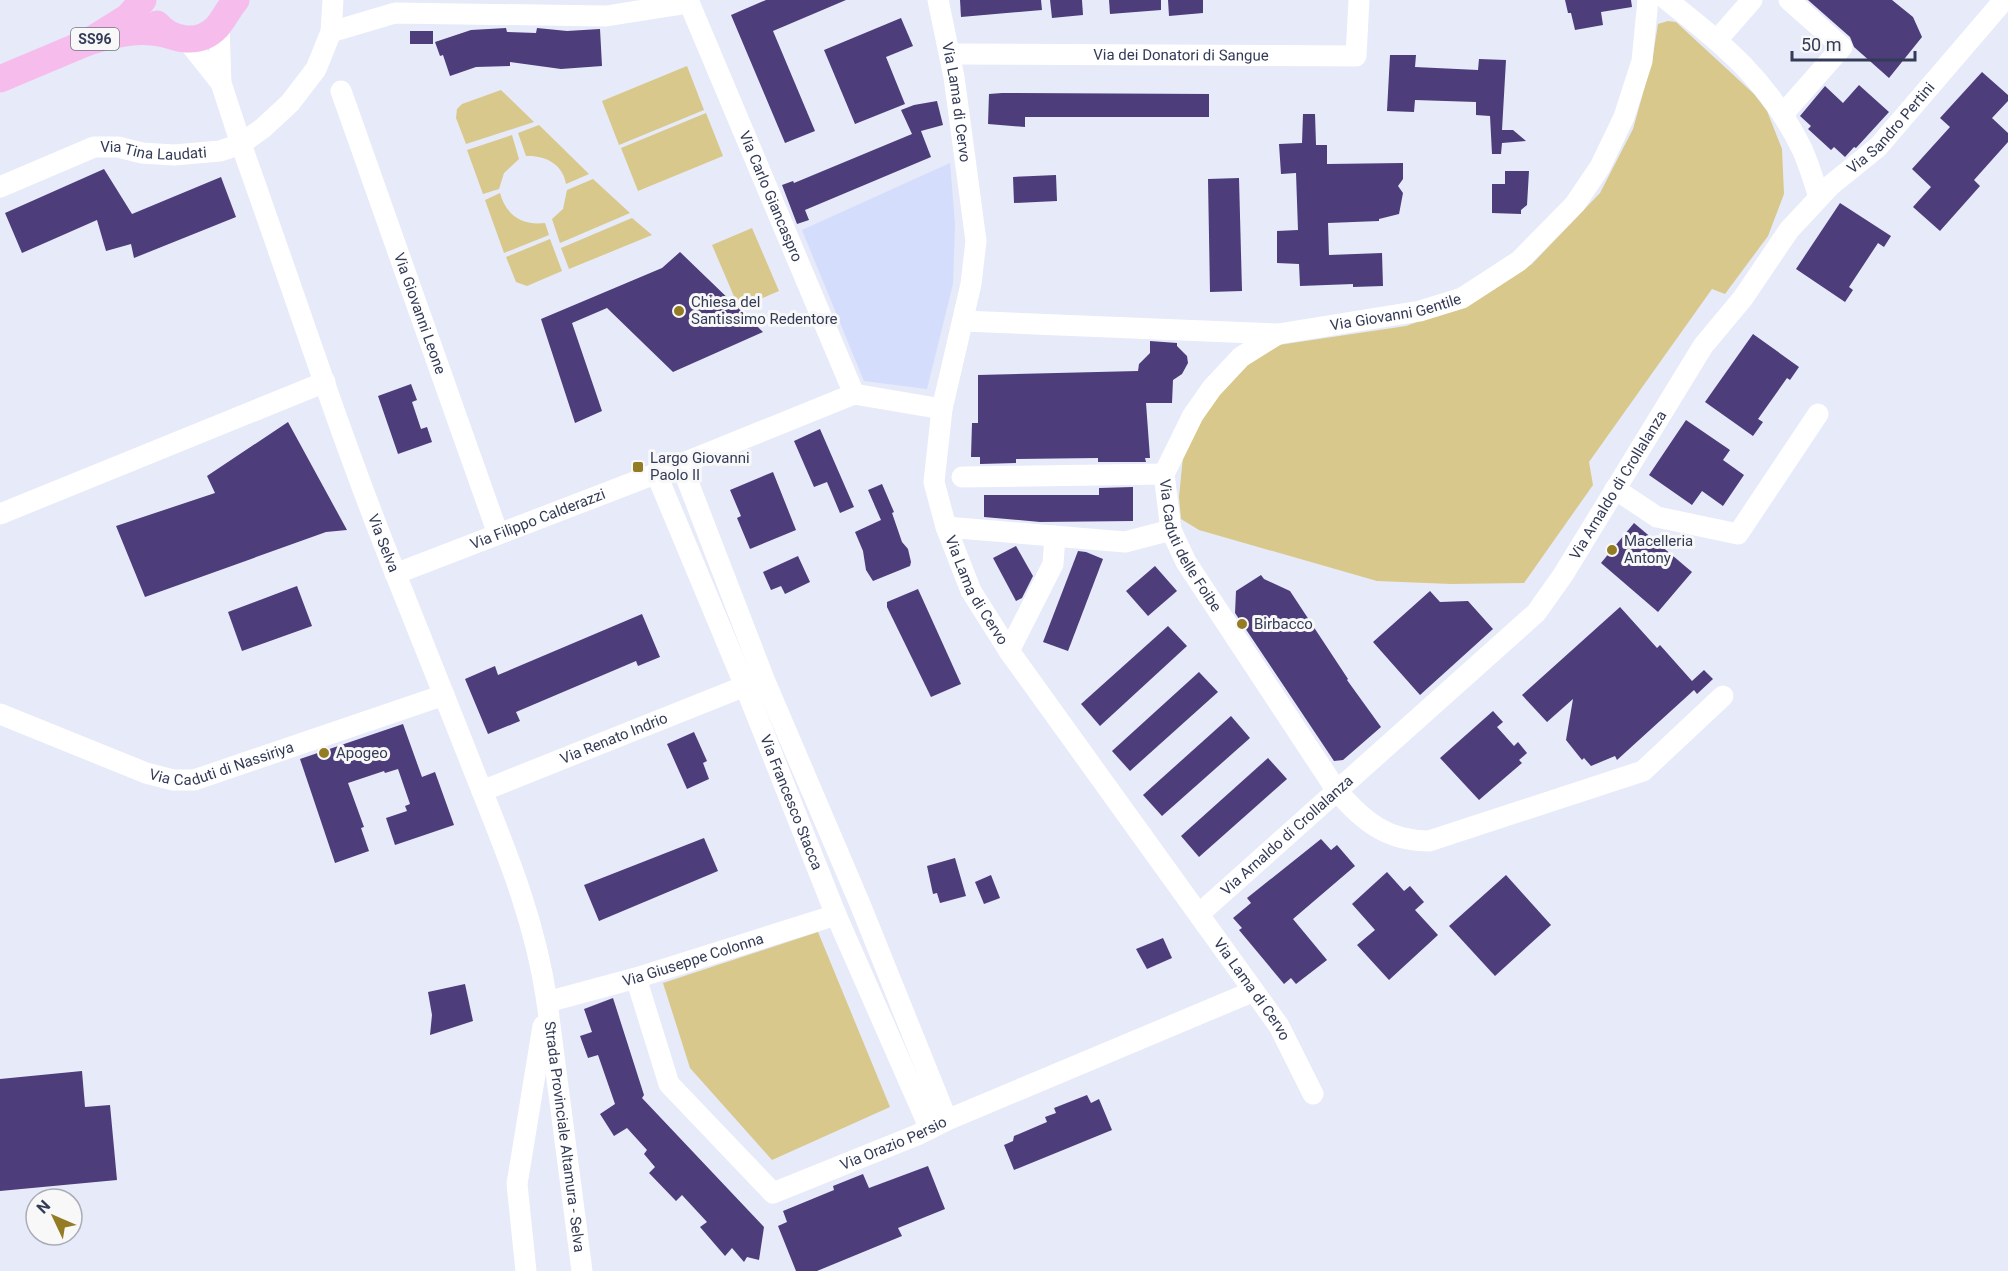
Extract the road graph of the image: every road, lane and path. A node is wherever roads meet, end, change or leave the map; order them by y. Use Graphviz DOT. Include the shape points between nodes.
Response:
graph roads {
  1 [pos="143,0"];
  2 [pos="149,0"];
  3 [pos="333,0"];
  4 [pos="938,0"];
  5 [pos="1359,0"];
  6 [pos="1648,0"];
  7 [pos="1667,0"];
  8 [pos="1752,0"];
  9 [pos="1789,0"];
  10 [pos="2004,0"];
  11 [pos="688,1"];
  12 [pos="226,11"];
  13 [pos="331,32"];
  14 [pos="179,37"];
  15 [pos="1717,40"];
  16 [pos="88,42"];
  17 [pos="950,54"];
  18 [pos="0,79"];
  19 [pos="221,83"];
  20 [pos="341,91"];
  21 [pos="1783,114"];
  22 [pos="241,144"];
  23 [pos="0,187"];
  24 [pos="1819,198"];
  25 [pos="963,321"];
  26 [pos="1278,334"];
  27 [pos="325,382"];
  28 [pos="854,394"];
  29 [pos="942,409"];
  30 [pos="1818,414"];
  31 [pos="681,464"];
  32 [pos="656,473"];
  33 [pos="1164,474"];
  34 [pos="962,477"];
  35 [pos="1615,489"];
  36 [pos="0,514"];
  37 [pos="946,527"];
  38 [pos="1171,530"];
  39 [pos="498,534"];
  40 [pos="1055,536"];
  41 [pos="395,574"];
  42 [pos="1009,651"];
  43 [pos="746,686"];
  44 [pos="444,695"];
  45 [pos="1723,696"];
  46 [pos="0,714"];
  47 [pos="482,791"];
  48 [pos="1337,791"];
  49 [pos="1199,914"];
  50 [pos="836,915"];
  51 [pos="636,978"];
  52 [pos="1254,991"];
  53 [pos="547,1002"];
  54 [pos="1313,1094"];
  55 [pos="939,1124"];
  56 [pos="526,1271"];
  57 [pos="582,1271"];
  1 -- 16 [label="main road, SS96" via="128,17"];
  2 -- 14 [label="main road" via="152,17 159,27"];
  3 -- 13 [label="street"];
  4 -- 17 [label="street, Via Lama di Cervo"];
  5 -- 17 [label="street, Via dei Donatori di Sangue" via="1356,56"];
  6 -- 26 [label="street, Via Giovanni Gentile" via="1642,61 1624,117 1600,167 1575,204 1519,261 1462,298 1420,311"];
  7 -- 15 [label="street"];
  8 -- 15 [label="street"];
  9 -- 21 [label="street" via="1842,47"];
  10 -- 24 [label="street, Via Sandro Pertini" via="1878,147"];
  11 -- 13 [label="street" via="606,16 395,13"];
  11 -- 28 [label="street, Via Carlo Giancaspro"];
  12 -- 14 [label="main road" via="206,35 194,39"];
  12 -- 19 [label="street"];
  13 -- 22 [label="street" via="316,69 290,103"];
  14 -- 16 [label="main road, SS96" via="136,30"];
  14 -- 19 [label="street"];
  15 -- 21 [label="street" via="1741,61"];
  16 -- 18 [label="main road, SS96"];
  17 -- 25 [label="street, Via Lama di Cervo" via="976,241"];
  19 -- 22 [label="street, Via Selva"];
  20 -- 39 [label="street, Via Giovanni Leone"];
  21 -- 24 [label="street" via="1803,151"];
  22 -- 23 [label="street, Via Tina Laudati" via="220,151 174,155 94,147"];
  22 -- 27 [label="street, Via Selva"];
  24 -- 35 [label="street, Via Arnaldo di Crollalanza" via="1789,230 1743,298 1703,346"];
  25 -- 26 [label="street, Via Giovanni Gentile"];
  25 -- 29 [label="street, Via Lama di Cervo"];
  26 -- 33 [label="street, Via Caduti delle Foibe" via="1241,357 1212,388 1193,415"];
  27 -- 36 [label="street"];
  27 -- 41 [label="street, Via Selva"];
  28 -- 29 [label="street"];
  28 -- 31 [label="street"];
  29 -- 37 [label="street, Via Lama di Cervo" via="934,482"];
  30 -- 35 [label="street" via="1738,534 1657,517"];
  31 -- 32 [label="street, Via Filippo Calderazzi"];
  31 -- 55 [label="street, Via Francesco Stacca" via="764,679 860,904"];
  32 -- 39 [label="street, Via Filippo Calderazzi"];
  32 -- 43 [label="street, Via Francesco Stacca"];
  33 -- 34 [label="street"];
  33 -- 38 [label="street, Via Caduti delle Foibe"];
  35 -- 48 [label="street, Via Arnaldo di Crollalanza" via="1536,613"];
  37 -- 40 [label="street"];
  37 -- 42 [label="street, Via Lama di Cervo" via="971,591"];
  38 -- 40 [label="street" via="1125,542"];
  38 -- 48 [label="street, Via Caduti delle Foibe" via="1186,562"];
  39 -- 41 [label="street, Via Filippo Calderazzi"];
  40 -- 42 [label="street" via="1053,564"];
  41 -- 44 [label="street, Via Selva"];
  42 -- 49 [label="street, Via Lama di Cervo"];
  43 -- 47 [label="street, Via Renato Indrio"];
  43 -- 50 [label="street, Via Francesco Stacca"];
  44 -- 46 [label="street, Via Caduti di Nassiriya" via="194,780 173,780 146,772"];
  44 -- 47 [label="street, Via Selva"];
  45 -- 48 [label="street, Via Caduti delle Foibe" via="1643,771 1428,841 1412,841 1381,831 1354,811"];
  47 -- 53 [label="street, Via Selva" via="533,928"];
  48 -- 49 [label="street, Via Arnaldo di Crollalanza"];
  49 -- 52 [label="street, Via Lama di Cervo"];
  50 -- 51 [label="street, Via Giuseppe Colonna"];
  50 -- 55 [label="street, Via Francesco Stacca"];
  51 -- 53 [label="street, Via Giuseppe Colonna"];
  51 -- 55 [label="street, Via Orazio Persio" via="669,1084 773,1193"];
  52 -- 54 [label="street, Via Lama di Cervo" via="1279,1026"];
  52 -- 55 [label="street, Via Orazio Persio"];
  53 -- 56 [label="street" via="517,1184"];
  53 -- 57 [label="street, Strada Provinciale Altamura - Selva"];
}
